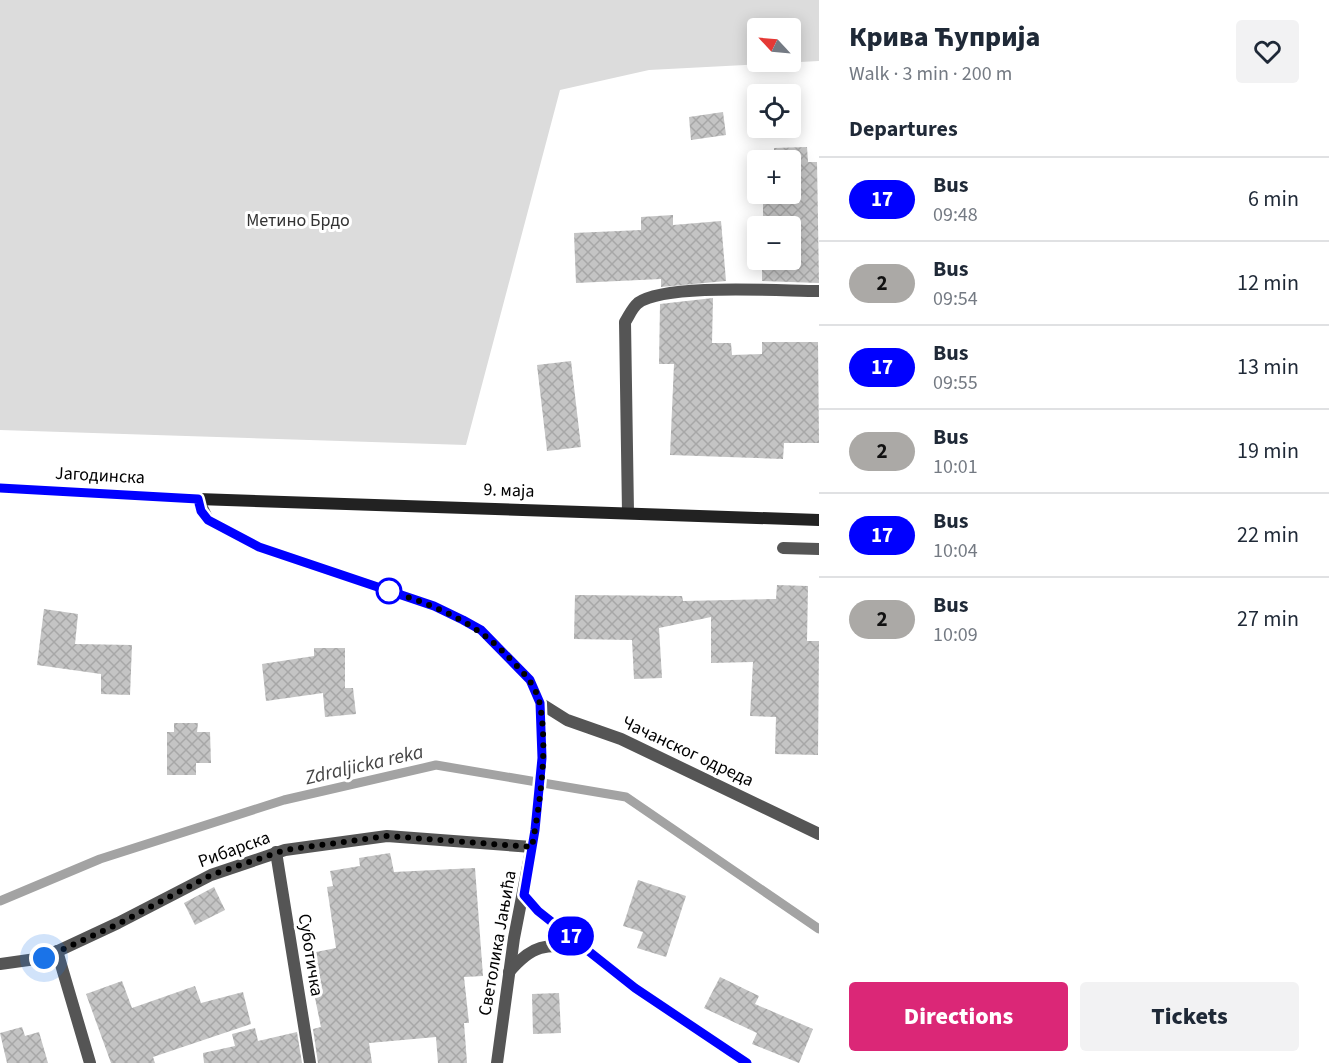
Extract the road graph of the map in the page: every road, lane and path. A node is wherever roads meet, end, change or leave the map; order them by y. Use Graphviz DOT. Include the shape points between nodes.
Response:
graph roads {
  1 [pos="819,291"];
  2 [pos="0,488"];
  3 [pos="198,499"];
  4 [pos="628,512"];
  5 [pos="819,520"];
  6 [pos="783,548"];
  7 [pos="819,549"];
  8 [pos="540,703"];
  9 [pos="819,834"];
  10 [pos="532,847"];
  11 [pos="276,852"];
  12 [pos="524,895"];
  13 [pos="587,948"];
  14 [pos="57,951"];
  15 [pos="0,964"];
  16 [pos="508,973"];
  17 [pos="90,1063"];
  18 [pos="310,1063"];
  19 [pos="497,1063"];
  20 [pos="747,1063"];
  1 -- 4 [label="street" via="668,294 639,303 631,311 625,322"];
  2 -- 3 [label="main road, Јагодинска"];
  3 -- 4 [label="main road, 9. маја"];
  3 -- 8 [label="street" via="208,520 259,547 434,606 481,630 530,680"];
  4 -- 5 [label="main road, 9. маја"];
  6 -- 7 [label="street"];
  8 -- 9 [label="street, Чачанског одреда" via="567,720 621,739"];
  8 -- 10 [label="street, Светолика Јањића" via="542,758"];
  10 -- 11 [label="street, Рибарска" via="387,836"];
  10 -- 12 [label="street, Светолика Јањића"];
  11 -- 14 [label="street, Рибарска" via="211,875"];
  11 -- 18 [label="street, Суботичка"];
  12 -- 13 [label="street" via="538,911"];
  12 -- 16 [label="street, Светолика Јањића"];
  13 -- 16 [label="street" via="539,947 522,956"];
  13 -- 20 [label="street" via="635,988"];
  14 -- 15 [label="street, Рибарска" via="44,958"];
  14 -- 17 [label="street"];
  16 -- 19 [label="street, Светолика Јањића"];
}
